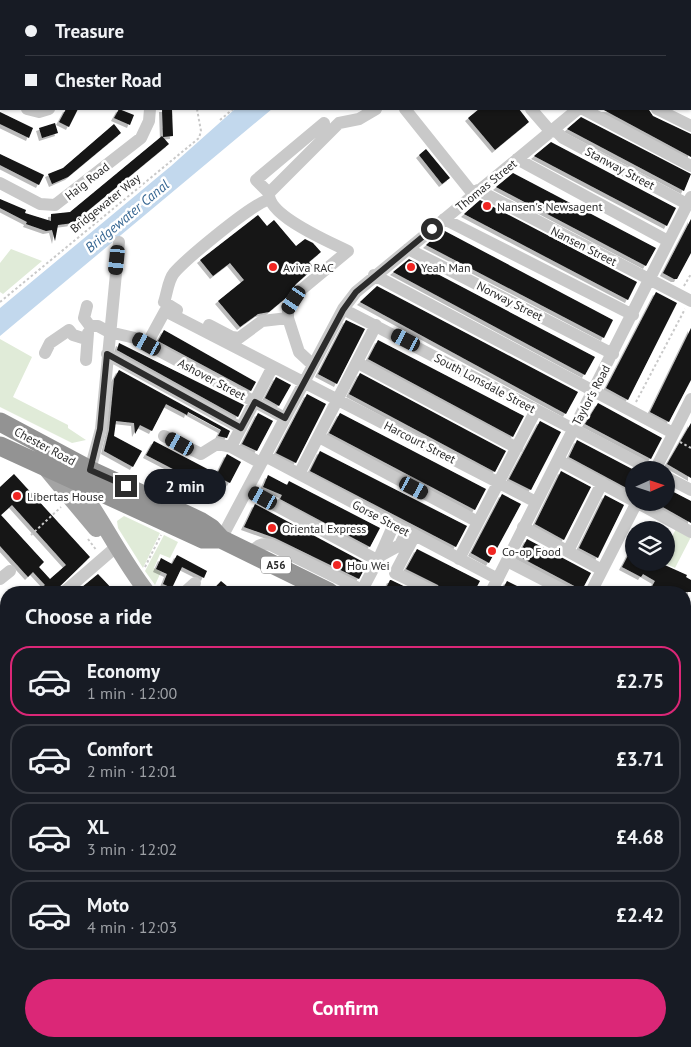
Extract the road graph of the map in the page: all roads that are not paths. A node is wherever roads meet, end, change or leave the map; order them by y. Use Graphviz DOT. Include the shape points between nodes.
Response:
graph roads {
  1 [pos="31,110"];
  2 [pos="46,110"];
  3 [pos="150,110"];
  4 [pos="374,110"];
  5 [pos="406,110"];
  6 [pos="533,110"];
  7 [pos="577,110"];
  8 [pos="584,110"];
  9 [pos="659,110"];
  10 [pos="324,124"];
  11 [pos="691,126"];
  12 [pos="553,130"];
  13 [pos="518,159"];
  14 [pos="691,166"];
  15 [pos="0,183"];
  16 [pos="476,192"];
  17 [pos="269,197"];
  18 [pos="689,201"];
  19 [pos="444,219"];
  20 [pos="668,241"];
  21 [pos="119,242"];
  22 [pos="408,249"];
  23 [pos="374,275"];
  24 [pos="648,279"];
  25 [pos="687,299"];
  26 [pos="343,310"];
  27 [pos="633,315"];
  28 [pos="87,316"];
  29 [pos="288,318"];
  30 [pos="376,325"];
  31 [pos="69,330"];
  32 [pos="109,332"];
  33 [pos="86,339"];
  34 [pos="147,344"];
  35 [pos="45,352"];
  36 [pos="107,354"];
  37 [pos="613,354"];
  38 [pos="86,360"];
  39 [pos="358,363"];
  40 [pos="313,366"];
  41 [pos="272,368"];
  42 [pos="304,383"];
  43 [pos="593,392"];
  44 [pos="691,399"];
  45 [pos="338,400"];
  46 [pos="255,402"];
  47 [pos="536,410"];
  48 [pos="285,418"];
  49 [pos="0,422"];
  50 [pos="241,428"];
  51 [pos="573,429"];
  52 [pos="23,433"];
  53 [pos="673,433"];
  54 [pos="164,436"];
  55 [pos="319,437"];
  56 [pos="0,446"];
  57 [pos="231,447"];
  58 [pos="516,448"];
  59 [pos="263,460"];
  60 [pos="558,460"];
  61 [pos="636,461"];
  62 [pos="659,461"];
  63 [pos="40,464"];
  64 [pos="298,474"];
  65 [pos="73,479"];
  66 [pos="92,479"];
  67 [pos="499,482"];
  68 [pos="675,482"];
  69 [pos="602,483"];
  70 [pos="247,490"];
  71 [pos="691,490"];
  72 [pos="625,496"];
  73 [pos="536,502"];
  74 [pos="632,511"];
  75 [pos="652,511"];
  76 [pos="478,522"];
  77 [pos="394,524"];
  78 [pos="523,527"];
  79 [pos="691,532"];
  80 [pos="411,533"];
  81 [pos="221,538"];
  82 [pos="116,548"];
  83 [pos="568,551"];
  84 [pos="251,553"];
  85 [pos="379,558"];
  86 [pos="459,559"];
  87 [pos="507,560"];
  88 [pos="602,570"];
  89 [pos="498,578"];
  90 [pos="195,583"];
  91 [pos="71,586"];
  92 [pos="142,586"];
  93 [pos="192,586"];
  94 [pos="317,586"];
  95 [pos="351,586"];
  96 [pos="366,586"];
  97 [pos="422,586"];
  98 [pos="493,586"];
  99 [pos="543,586"];
  100 [pos="594,586"];
  1 -- 2 [label="street"];
  3 -- 15 [label="street, Haig Road" via="141,138 55,205 40,204"];
  4 -- 17 [label="street" via="359,119 338,123"];
  5 -- 16 [label="street"];
  6 -- 12 [label="street, Stanway Street"];
  7 -- 12 [label="street, Thomas Street"];
  8 -- 14 [label="street"];
  9 -- 11 [label="street"];
  10 -- 17 [label="street" via="256,180"];
  12 -- 13 [label="street, Thomas Street"];
  12 -- 18 [label="street, Stanway Street"];
  13 -- 16 [label="street, Thomas Street"];
  13 -- 20 [label="street"];
  16 -- 19 [label="street, Thomas Street"];
  16 -- 24 [label="street, Nansen Street"];
  17 -- 29 [label="street" via="281,213 300,226 348,251 301,290 288,310"];
  17 -- 29 [label="street" via="244,213 173,274 164,302 236,338 245,336 262,321"];
  18 -- 20 [label="street, Taylor's Road"];
  19 -- 22 [label="street, Thomas Street"];
  19 -- 27 [label="street"];
  20 -- 24 [label="street, Taylor's Road"];
  21 -- 32 [label="street"];
  22 -- 23 [label="street, Thomas Street"];
  22 -- 37 [label="street, Norway Street"];
  23 -- 26 [label="street, Thomas Street"];
  23 -- 43 [label="street"];
  24 -- 25 [label="street, Nansen Street"];
  24 -- 27 [label="street, Taylor's Road"];
  26 -- 30 [label="street, South Lonsdale Street"];
  26 -- 40 [label="street, Thomas Street"];
  27 -- 37 [label="street, Taylor's Road"];
  28 -- 31 [label="street"];
  28 -- 32 [label="street, Ashover Street"];
  28 -- 33 [label="street"];
  29 -- 40 [label="street" via="299,352"];
  30 -- 39 [label="street"];
  30 -- 47 [label="street, South Lonsdale Street"];
  31 -- 33 [label="street" via="73,335"];
  31 -- 35 [label="street" via="50,343"];
  32 -- 34 [label="street, Ashover Street" via="129,335"];
  32 -- 36 [label="street"];
  33 -- 38 [label="street"];
  34 -- 41 [label="street, Harcourt Street" via="165,311"];
  34 -- 46 [label="street, Ashover Street"];
  36 -- 50 [label="street"];
  36 -- 66 [label="street"];
  37 -- 43 [label="street, Taylor's Road"];
  39 -- 45 [label="street"];
  39 -- 58 [label="street"];
  40 -- 42 [label="street, Thomas Street"];
  41 -- 42 [label="street, Harcourt Street"];
  41 -- 46 [label="street"];
  42 -- 45 [label="street, Harcourt Street"];
  42 -- 48 [label="street, Thomas Street"];
  43 -- 51 [label="street, Taylor's Road"];
  43 -- 53 [label="street"];
  44 -- 53 [label="street"];
  45 -- 55 [label="street"];
  45 -- 67 [label="street, Harcourt Street"];
  46 -- 48 [label="street, Ashover Street"];
  46 -- 50 [label="street"];
  47 -- 51 [label="street, South Lonsdale Street"];
  47 -- 58 [label="street"];
  48 -- 59 [label="street, Thomas Street"];
  49 -- 52 [label="highway, Chester Road / A56"];
  50 -- 57 [label="street"];
  51 -- 60 [label="street, Taylor's Road"];
  51 -- 61 [label="street, South Lonsdale Street"];
  52 -- 65 [label="main road" via="59,462"];
  52 -- 66 [label="highway, Chester Road / A56"];
  53 -- 62 [label="street"];
  54 -- 57 [label="street" via="196,453 205,454 218,444"];
  55 -- 64 [label="street"];
  55 -- 76 [label="street"];
  56 -- 63 [label="highway, Chester Road / A56"];
  57 -- 59 [label="street, Gorse Street"];
  58 -- 67 [label="street"];
  59 -- 64 [label="street, Gorse Street"];
  59 -- 70 [label="street, Thomas Street"];
  60 -- 69 [label="street"];
  60 -- 73 [label="street, Taylor's Road"];
  63 -- 65 [label="highway, Chester Road / A56"];
  63 -- 82 [label="main road" via="56,478 99,533"];
  64 -- 77 [label="street, Gorse Street"];
  65 -- 66 [label="highway, Chester Road / A56"];
  65 -- 82 [label="main road" via="106,527"];
  66 -- 81 [label="highway, Chester Road / A56" via="205,524"];
  66 -- 81 [label="highway, Chester Road / A56" via="203,539"];
  67 -- 73 [label="street, Harcourt Street"];
  67 -- 76 [label="street"];
  68 -- 71 [label="street"];
  69 -- 72 [label="street"];
  69 -- 83 [label="street"];
  70 -- 81 [label="street, Thomas Street"];
  70 -- 85 [label="street"];
  73 -- 78 [label="street, Taylor's Road"];
  74 -- 88 [label="street"];
  75 -- 79 [label="street"];
  76 -- 86 [label="street"];
  77 -- 80 [label="street, Gorse Street"];
  77 -- 85 [label="street"];
  78 -- 83 [label="street"];
  78 -- 87 [label="street, Taylor's Road"];
  80 -- 85 [label="street" via="400,545"];
  80 -- 86 [label="street, Gorse Street"];
  80 -- 97 [label="street" via="395,573"];
  81 -- 84 [label="highway, Chester Road / A56"];
  82 -- 91 [label="street"];
  82 -- 92 [label="main road"];
  83 -- 88 [label="street"];
  84 -- 94 [label="highway, Chester Road / A56"];
  84 -- 95 [label="street" via="264,543 271,545"];
  85 -- 96 [label="street"];
  86 -- 89 [label="street, Gorse Street"];
  87 -- 89 [label="street, Taylor's Road"];
  87 -- 99 [label="street"];
  88 -- 100 [label="street"];
  89 -- 98 [label="street, Taylor's Road"];
  90 -- 93 [label="street"];
}
